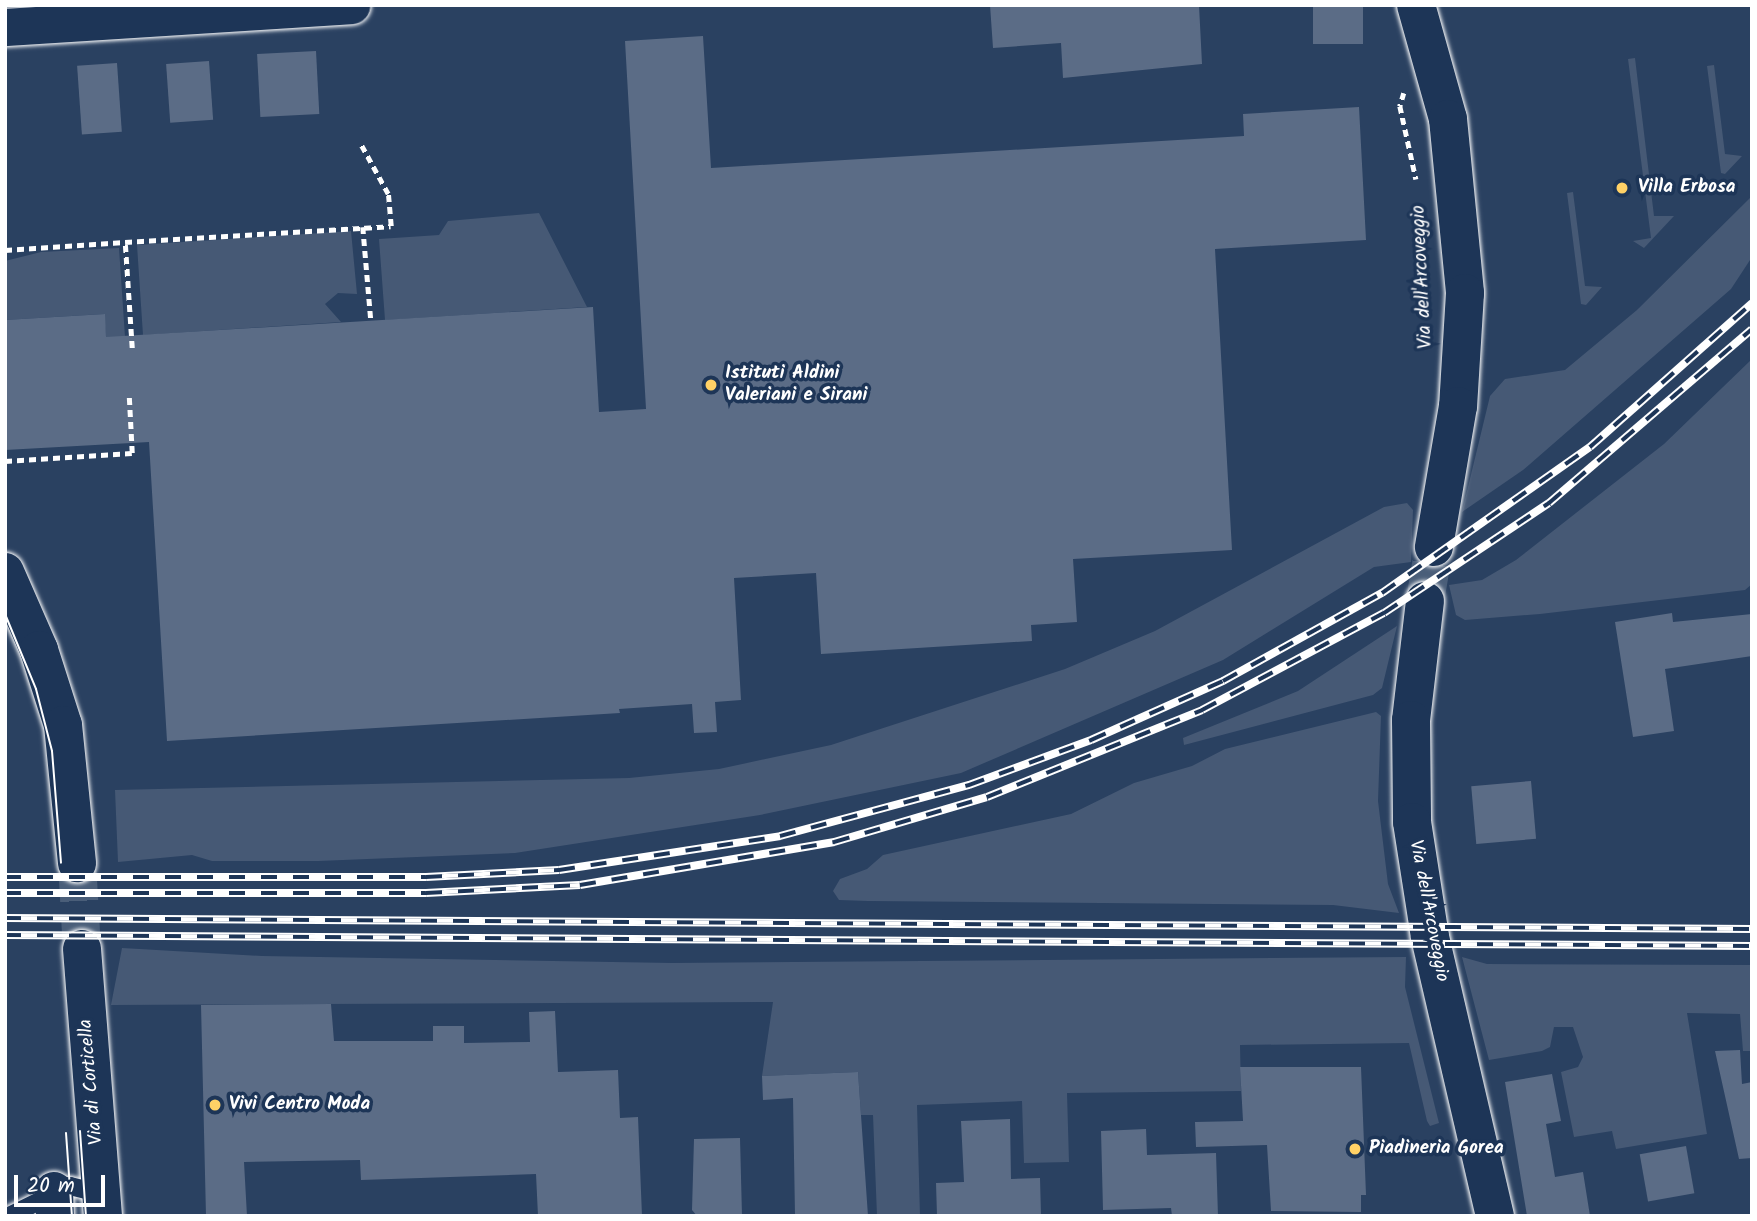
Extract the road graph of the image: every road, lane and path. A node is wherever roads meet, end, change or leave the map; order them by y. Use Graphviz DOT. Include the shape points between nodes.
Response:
graph roads {
  1 [pos="351,5"];
  2 [pos="1416,5"];
  3 [pos="5,27"];
  4 [pos="1412,83"];
  5 [pos="360,142"];
  6 [pos="1418,189"];
  7 [pos="363,227"];
  8 [pos="125,242"];
  9 [pos="5,250"];
  10 [pos="371,321"];
  11 [pos="132,348"];
  12 [pos="129,396"];
  13 [pos="5,461"];
  14 [pos="1434,547"];
  15 [pos="5,572"];
  16 [pos="1425,600"];
  17 [pos="77,863"];
  18 [pos="82,949"];
  19 [pos="55,1203"];
  20 [pos="102,1205"];
  21 [pos="9,1216"];
  22 [pos="1496,1216"];
  1 -- 3 [label="street"];
  2 -- 14 [label="street, Via dell'Arcoveggio" via="1448,119 1465,293 1459,394"];
  4 -- 6 [label="path, Via dell'Arcoveggio" via="1401,106"];
  5 -- 7 [label="path" via="388,194 391,226"];
  7 -- 8 [label="path"];
  7 -- 10 [label="path"];
  8 -- 9 [label="path"];
  8 -- 11 [label="path"];
  12 -- 13 [label="path" via="132,453"];
  15 -- 17 [label="street" via="39,650 63,725"];
  16 -- 22 [label="street, Via dell'Arcoveggio" via="1411,720 1412,822 1430,937"];
  18 -- 20 [label="street, Via di Corticella"];
  19 -- 20 [label="lane" via="81,1185"];
  19 -- 21 [label="lane"];
}
